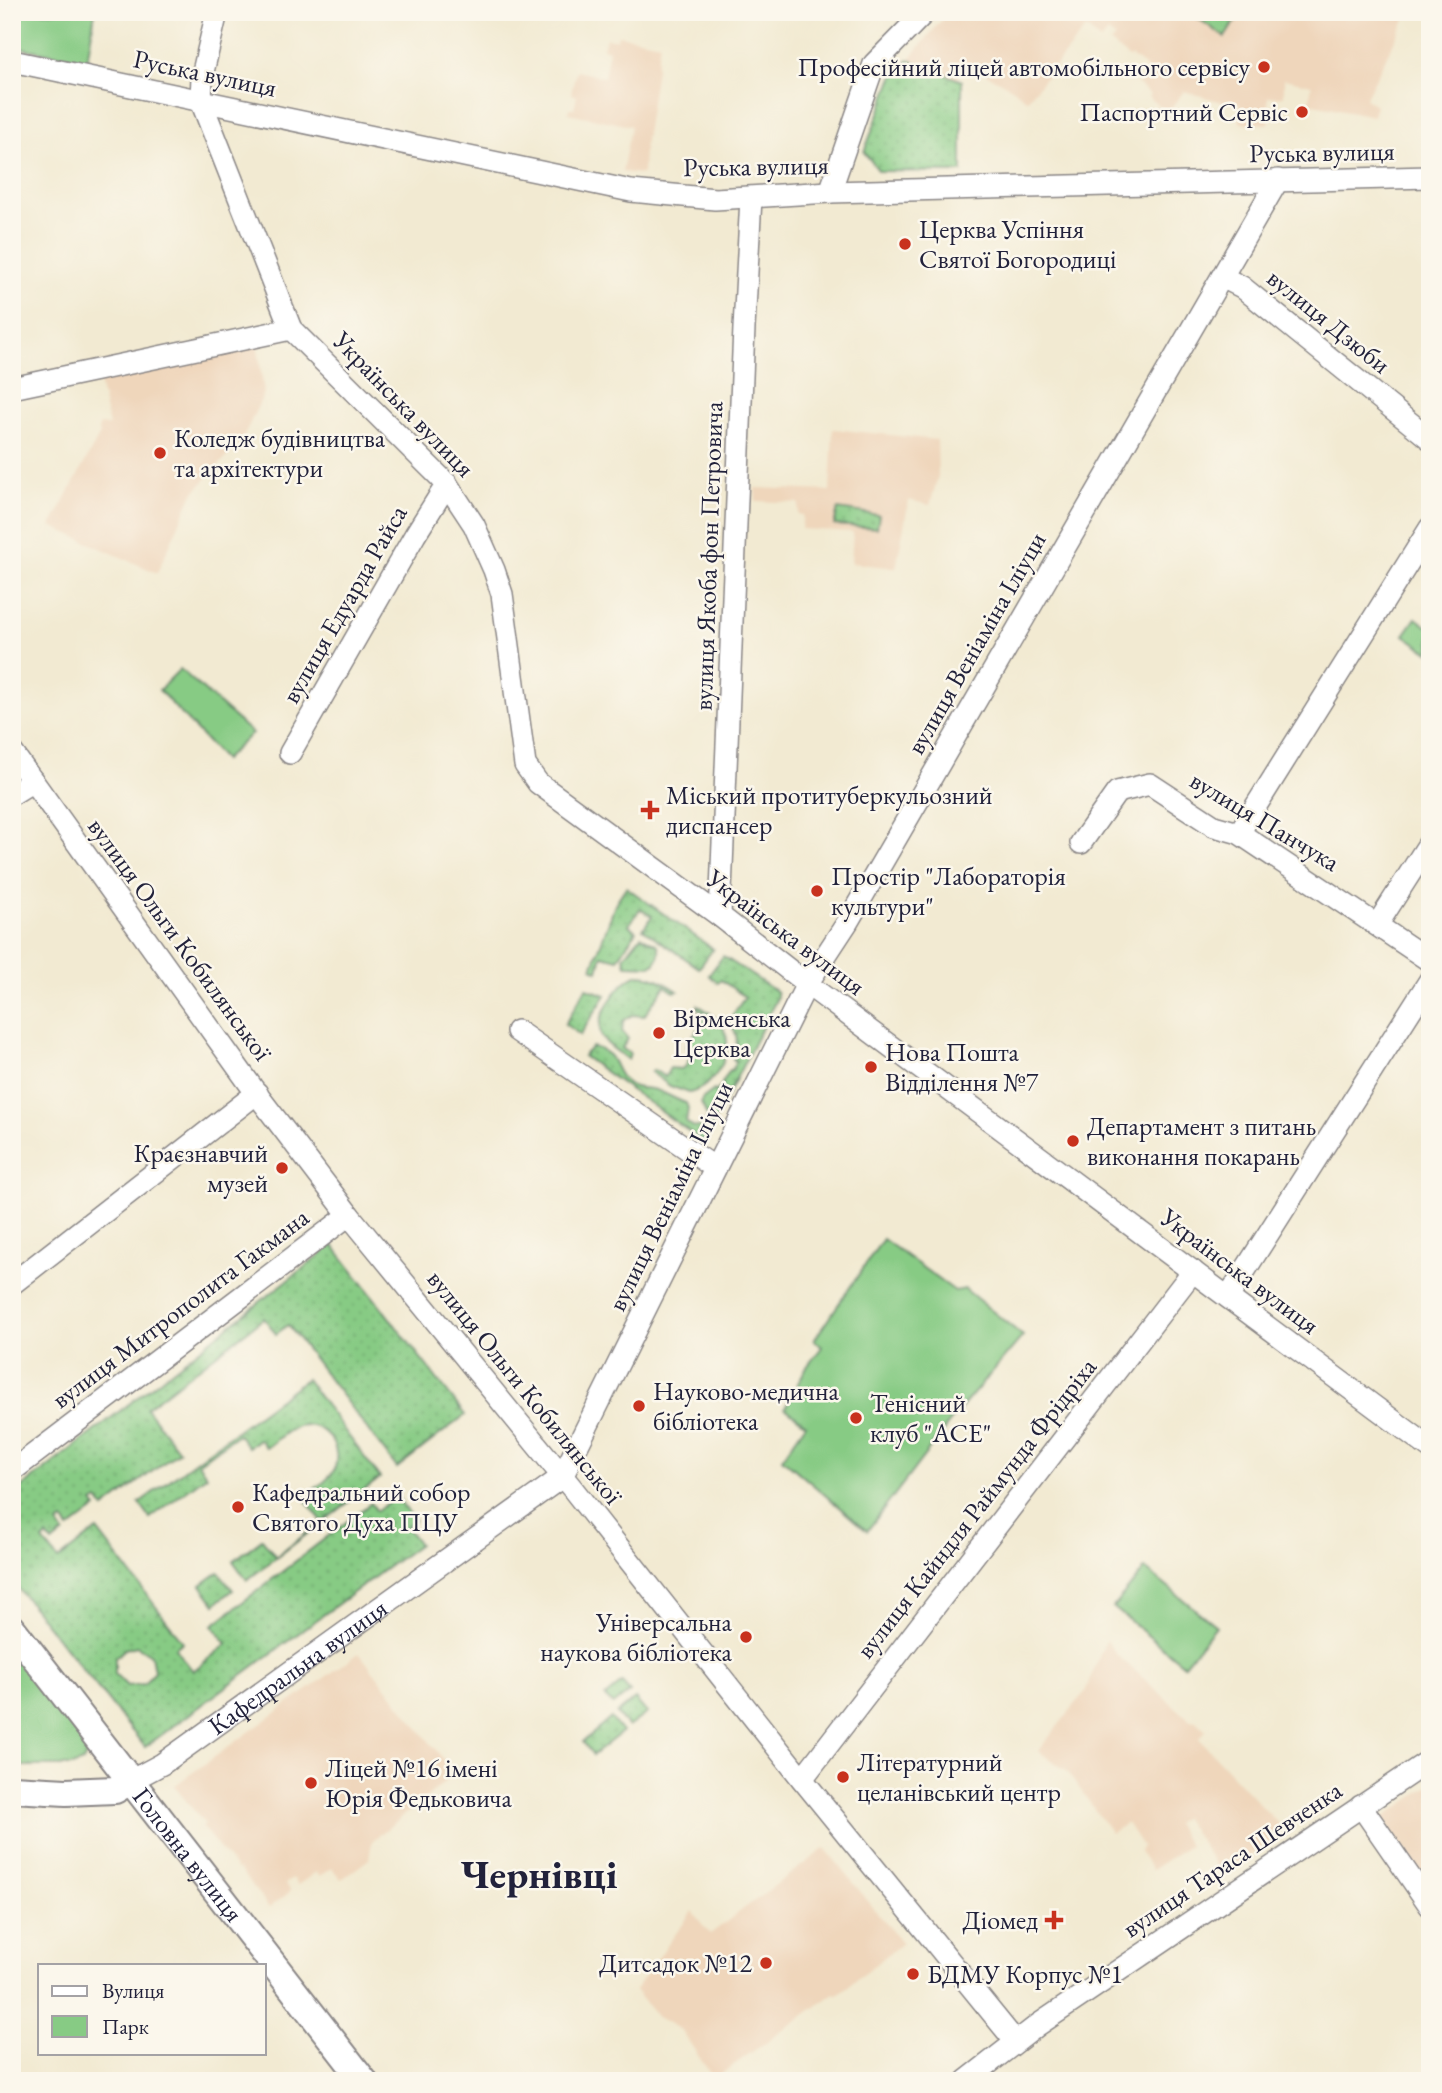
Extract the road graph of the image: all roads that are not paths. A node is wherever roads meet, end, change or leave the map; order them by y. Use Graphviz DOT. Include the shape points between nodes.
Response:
graph roads {
  1 [pos="217,12"];
  2 [pos="925,12"];
  3 [pos="12,61"];
  4 [pos="201,102"];
  5 [pos="1430,177"];
  6 [pos="1278,180"];
  7 [pos="830,192"];
  8 [pos="751,198"];
  9 [pos="1222,277"];
  10 [pos="291,329"];
  11 [pos="12,388"];
  12 [pos="1430,439"];
  13 [pos="447,484"];
  14 [pos="1430,528"];
  15 [pos="12,752"];
  16 [pos="290,753"];
  17 [pos="33,781"];
  18 [pos="12,794"];
  19 [pos="1239,833"];
  20 [pos="1430,842"];
  21 [pos="1081,843"];
  22 [pos="720,916"];
  23 [pos="1377,925"];
  24 [pos="1430,961"];
  25 [pos="1430,980"];
  26 [pos="807,984"];
  27 [pos="517,1031"];
  28 [pos="257,1093"];
  29 [pos="715,1168"];
  30 [pos="349,1215"];
  31 [pos="1193,1271"];
  32 [pos="12,1284"];
  33 [pos="1228,1297"];
  34 [pos="1430,1448"];
  35 [pos="12,1471"];
  36 [pos="562,1476"];
  37 [pos="12,1628"];
  38 [pos="1430,1760"];
  39 [pos="802,1779"];
  40 [pos="132,1780"];
  41 [pos="12,1789"];
  42 [pos="1361,1806"];
  43 [pos="1430,1906"];
  44 [pos="1015,2041"];
  45 [pos="364,2081"];
  46 [pos="966,2081"];
  1 -- 4 [label="street, Українська вулиця" via="202,76"];
  2 -- 7 [label="street" via="874,64"];
  3 -- 4 [label="street, Руська вулиця"];
  4 -- 8 [label="street, Руська вулиця" via="631,191"];
  4 -- 10 [label="street, Українська вулиця"];
  5 -- 6 [label="street, Руська вулиця"];
  6 -- 7 [label="street, Руська вулиця"];
  6 -- 9 [label="street, вулиця Веніаміна Іліуци"];
  7 -- 8 [label="street, Руська вулиця"];
  8 -- 22 [label="street, вулиця Якоба фон Петровича"];
  9 -- 12 [label="street, вулиця Дзюби" via="1242,287"];
  9 -- 26 [label="street, вулиця Веніаміна Іліуци" via="847,923"];
  10 -- 11 [label="street"];
  10 -- 13 [label="street, Українська вулиця"];
  13 -- 16 [label="street, вулиця Едуарда Райса"];
  13 -- 22 [label="street, Українська вулиця" via="474,525 502,594 525,765 538,783"];
  14 -- 19 [label="street"];
  15 -- 17 [label="street, вулиця Ольги Кобилянської"];
  17 -- 18 [label="street"];
  17 -- 28 [label="street, вулиця Ольги Кобилянської"];
  19 -- 21 [label="street, вулиця Панчука" via="1214,826 1150,784 1117,793"];
  19 -- 23 [label="street, вулиця Панчука"];
  20 -- 23 [label="street"];
  22 -- 26 [label="street, Українська вулиця"];
  23 -- 24 [label="street, вулиця Панчука"];
  25 -- 33 [label="street"];
  26 -- 29 [label="street, вулиця Веніаміна Іліуци"];
  26 -- 31 [label="street, Українська вулиця"];
  27 -- 29 [label="street"];
  28 -- 30 [label="street, вулиця Ольги Кобилянської"];
  28 -- 32 [label="street"];
  29 -- 36 [label="street, вулиця Веніаміна Іліуци"];
  30 -- 35 [label="street, вулиця Митрополита Гакмана"];
  30 -- 36 [label="street, вулиця Ольги Кобилянської"];
  31 -- 33 [label="street, Українська вулиця"];
  31 -- 39 [label="street, вулиця Кайндля Раймунда Фрідріха"];
  33 -- 34 [label="street, Українська вулиця"];
  36 -- 39 [label="street, вулиця Ольги Кобилянської"];
  36 -- 40 [label="street, Кафедральна вулиця" via="162,1764"];
  37 -- 40 [label="main road, Головна вулиця"];
  38 -- 42 [label="street, вулиця Тараса Шевченка"];
  39 -- 44 [label="street, вулиця Ольги Кобилянської"];
  40 -- 41 [label="main road, Кафедральна вулиця" via="115,1790"];
  40 -- 45 [label="main road, Головна вулиця"];
  42 -- 43 [label="street"];
  42 -- 44 [label="street, вулиця Тараса Шевченка"];
  44 -- 46 [label="street, вулиця Тараса Шевченка"];
}
